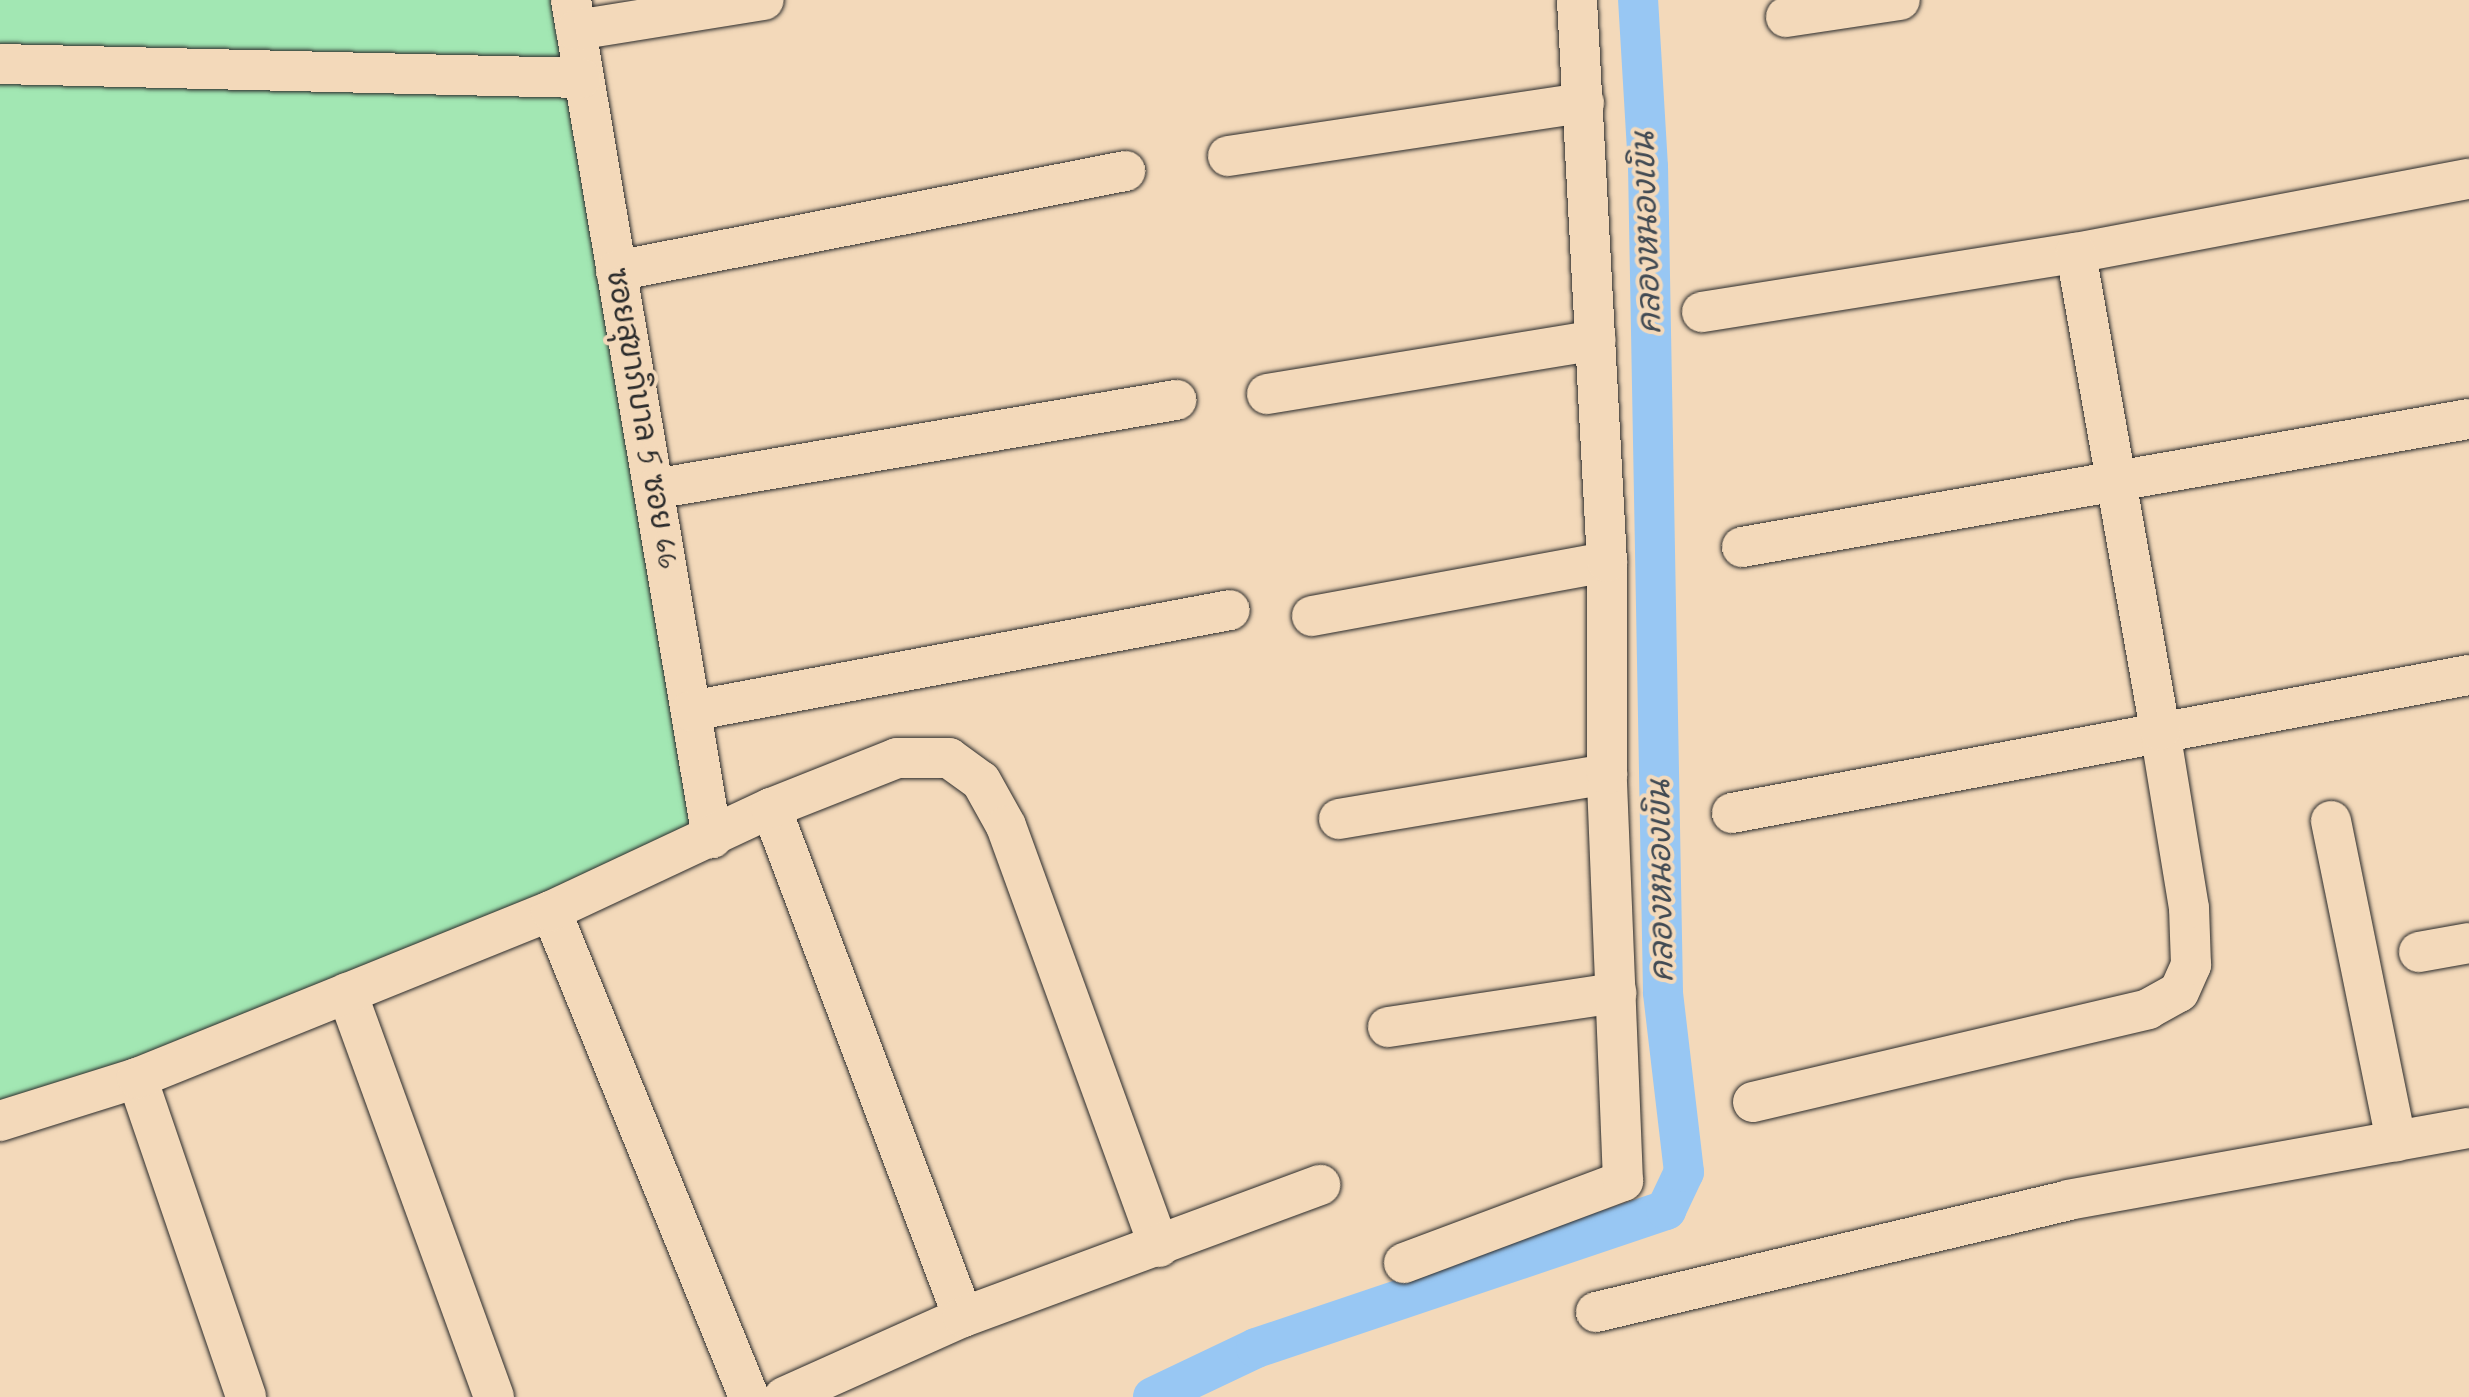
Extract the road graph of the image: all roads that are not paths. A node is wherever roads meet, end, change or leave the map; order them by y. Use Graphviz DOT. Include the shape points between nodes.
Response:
graph roads {
  1 [pos="764,0"];
  2 [pos="1577,0"];
  3 [pos="1900,0"];
  4 [pos="574,15"];
  5 [pos="1786,17"];
  6 [pos="0,64"];
  7 [pos="581,78"];
  8 [pos="1584,103"];
  9 [pos="1228,156"];
  10 [pos="1125,171"];
  11 [pos="2469,179"];
  12 [pos="2076,253"];
  13 [pos="616,271"];
  14 [pos="1702,312"];
  15 [pos="1596,340"];
  16 [pos="1267,394"];
  17 [pos="1176,400"];
  18 [pos="2469,419"];
  19 [pos="2115,481"];
  20 [pos="654,489"];
  21 [pos="1742,547"];
  22 [pos="1607,562"];
  23 [pos="1230,610"];
  24 [pos="1312,616"];
  25 [pos="2469,675"];
  26 [pos="691,711"];
  27 [pos="2160,730"];
  28 [pos="1607,774"];
  29 [pos="771,808"];
  30 [pos="1732,813"];
  31 [pos="1339,819"];
  32 [pos="2331,821"];
  33 [pos="712,838"];
  34 [pos="551,911"];
  35 [pos="2469,943"];
  36 [pos="2419,952"];
  37 [pos="347,993"];
  38 [pos="1616,993"];
  39 [pos="1388,1027"];
  40 [pos="137,1078"];
  41 [pos="1753,1102"];
  42 [pos="0,1121"];
  43 [pos="2469,1128"];
  44 [pos="2396,1141"];
  45 [pos="1320,1185"];
  46 [pos="1159,1247"];
  47 [pos="1404,1263"];
  48 [pos="1596,1312"];
  49 [pos="963,1317"];
  50 [pos="246,1397"];
  51 [pos="494,1397"];
  52 [pos="749,1397"];
  53 [pos="784,1397"];
  1 -- 4 [label="street"];
  2 -- 8 [label="street"];
  3 -- 5 [label="street"];
  4 -- 7 [label="street, ซอยสุขาภิบาล 5 ซอย 66"];
  6 -- 7 [label="street"];
  7 -- 13 [label="street, ซอยสุขาภิบาล 5 ซอย 66"];
  8 -- 9 [label="street"];
  8 -- 15 [label="street"];
  10 -- 13 [label="street"];
  11 -- 12 [label="street"];
  12 -- 14 [label="street"];
  12 -- 19 [label="street"];
  13 -- 20 [label="street, ซอยสุขาภิบาล 5 ซอย 66"];
  15 -- 16 [label="street"];
  15 -- 22 [label="street"];
  17 -- 20 [label="street"];
  18 -- 19 [label="street"];
  19 -- 21 [label="street"];
  19 -- 27 [label="street"];
  20 -- 26 [label="street, ซอยสุขาภิบาล 5 ซอย 66"];
  22 -- 24 [label="street"];
  22 -- 28 [label="street"];
  23 -- 26 [label="street"];
  25 -- 27 [label="street"];
  26 -- 33 [label="street, ซอยสุขาภิบาล 5 ซอย 66"];
  27 -- 30 [label="street"];
  27 -- 41 [label="street" via="2189,908 2191,965 2179,992 2148,1009 2110,1020"];
  28 -- 31 [label="street"];
  28 -- 38 [label="street"];
  29 -- 33 [label="street"];
  29 -- 46 [label="street" via="897,758 949,758 981,781 1006,826"];
  29 -- 49 [label="street"];
  32 -- 44 [label="street"];
  33 -- 34 [label="street"];
  34 -- 37 [label="street"];
  34 -- 52 [label="street"];
  35 -- 36 [label="street"];
  37 -- 40 [label="street"];
  37 -- 51 [label="street"];
  38 -- 39 [label="street"];
  38 -- 47 [label="street" via="1623,1181"];
  40 -- 42 [label="street"];
  40 -- 50 [label="street"];
  43 -- 44 [label="street"];
  44 -- 48 [label="street" via="2068,1200"];
  45 -- 46 [label="street"];
  46 -- 49 [label="street"];
  49 -- 53 [label="street"];
}
